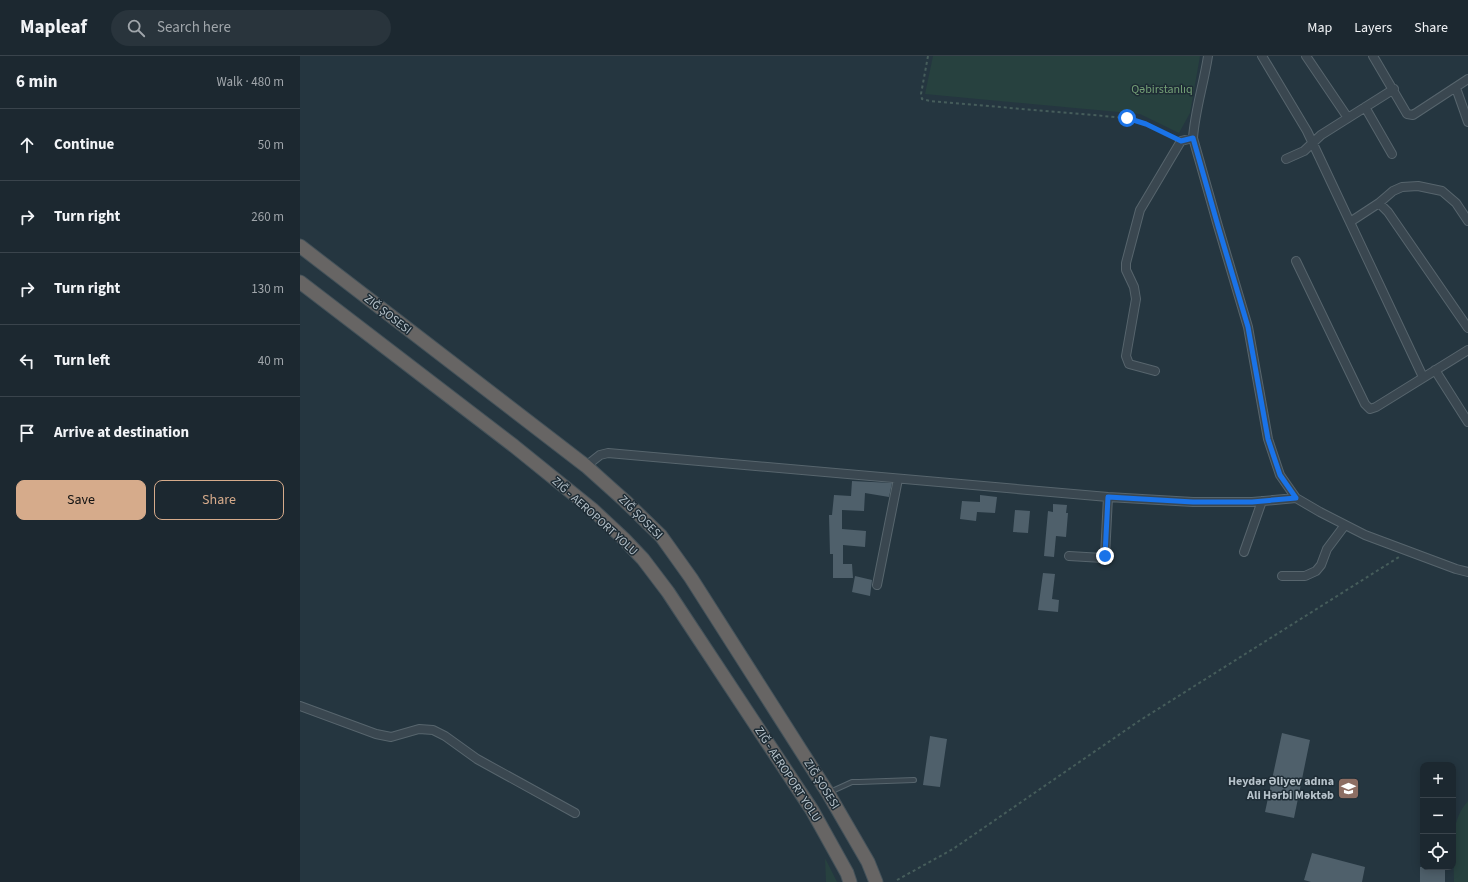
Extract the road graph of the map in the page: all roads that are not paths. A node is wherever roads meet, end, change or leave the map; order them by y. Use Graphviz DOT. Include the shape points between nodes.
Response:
graph roads {
  1 [pos="1208,56"];
  2 [pos="1262,56"];
  3 [pos="1306,56"];
  4 [pos="1373,56"];
  5 [pos="1468,79"];
  6 [pos="1456,88"];
  7 [pos="1394,89"];
  8 [pos="1365,107"];
  9 [pos="1348,118"];
  10 [pos="1468,122"];
  11 [pos="1193,138"];
  12 [pos="1312,142"];
  13 [pos="1392,154"];
  14 [pos="1286,159"];
  15 [pos="1379,202"];
  16 [pos="1468,221"];
  17 [pos="1350,222"];
  18 [pos="300,246"];
  19 [pos="1296,261"];
  20 [pos="300,282"];
  21 [pos="1468,328"];
  22 [pos="1468,350"];
  23 [pos="1435,370"];
  24 [pos="1155,371"];
  25 [pos="1423,377"];
  26 [pos="1468,422"];
  27 [pos="586,466"];
  28 [pos="898,479"];
  29 [pos="1108,497"];
  30 [pos="1296,498"];
  31 [pos="1262,501"];
  32 [pos="1345,525"];
  33 [pos="1244,552"];
  34 [pos="1069,556"];
  35 [pos="1468,572"];
  36 [pos="1282,576"];
  37 [pos="877,585"];
  38 [pos="300,706"];
  39 [pos="914,780"];
  40 [pos="828,793"];
  41 [pos="574,813"];
  42 [pos="850,882"];
  43 [pos="876,882"];
  1 -- 11 [label="street"];
  2 -- 12 [label="street"];
  3 -- 9 [label="street"];
  4 -- 7 [label="street"];
  5 -- 6 [label="street"];
  6 -- 7 [label="street" via="1412,116 1407,114"];
  6 -- 10 [label="street"];
  7 -- 8 [label="street"];
  8 -- 9 [label="street"];
  8 -- 13 [label="street"];
  9 -- 12 [label="street"];
  11 -- 24 [label="street" via="1181,141 1140,210 1126,263 1136,299 1126,356 1129,364"];
  11 -- 30 [label="street" via="1248,327 1268,439 1280,475"];
  12 -- 14 [label="street" via="1304,151"];
  12 -- 17 [label="street"];
  15 -- 16 [label="street" via="1402,187 1418,186 1442,191 1456,203"];
  15 -- 17 [label="street"];
  15 -- 21 [label="street"];
  17 -- 25 [label="street"];
  18 -- 27 [label="highway"];
  19 -- 25 [label="street" via="1365,404 1370,409"];
  20 -- 42 [label="highway" via="514,446 592,509 643,559 677,605 812,810"];
  22 -- 23 [label="street"];
  23 -- 25 [label="street"];
  23 -- 26 [label="street"];
  27 -- 28 [label="street" via="600,455 608,453"];
  27 -- 40 [label="highway" via="661,536 691,578"];
  28 -- 29 [label="street"];
  28 -- 37 [label="street"];
  29 -- 31 [label="street" via="1193,502"];
  29 -- 34 [label="street" via="1105,556"];
  30 -- 31 [label="street"];
  30 -- 32 [label="street"];
  31 -- 33 [label="street"];
  32 -- 35 [label="street" via="1365,535"];
  32 -- 36 [label="street" via="1327,549 1316,571 1305,576"];
  38 -- 41 [label="street" via="376,734 391,736 419,729 433,730 477,759"];
  39 -- 40 [label="lane" via="852,782"];
  40 -- 43 [label="highway" via="868,862"];
}
